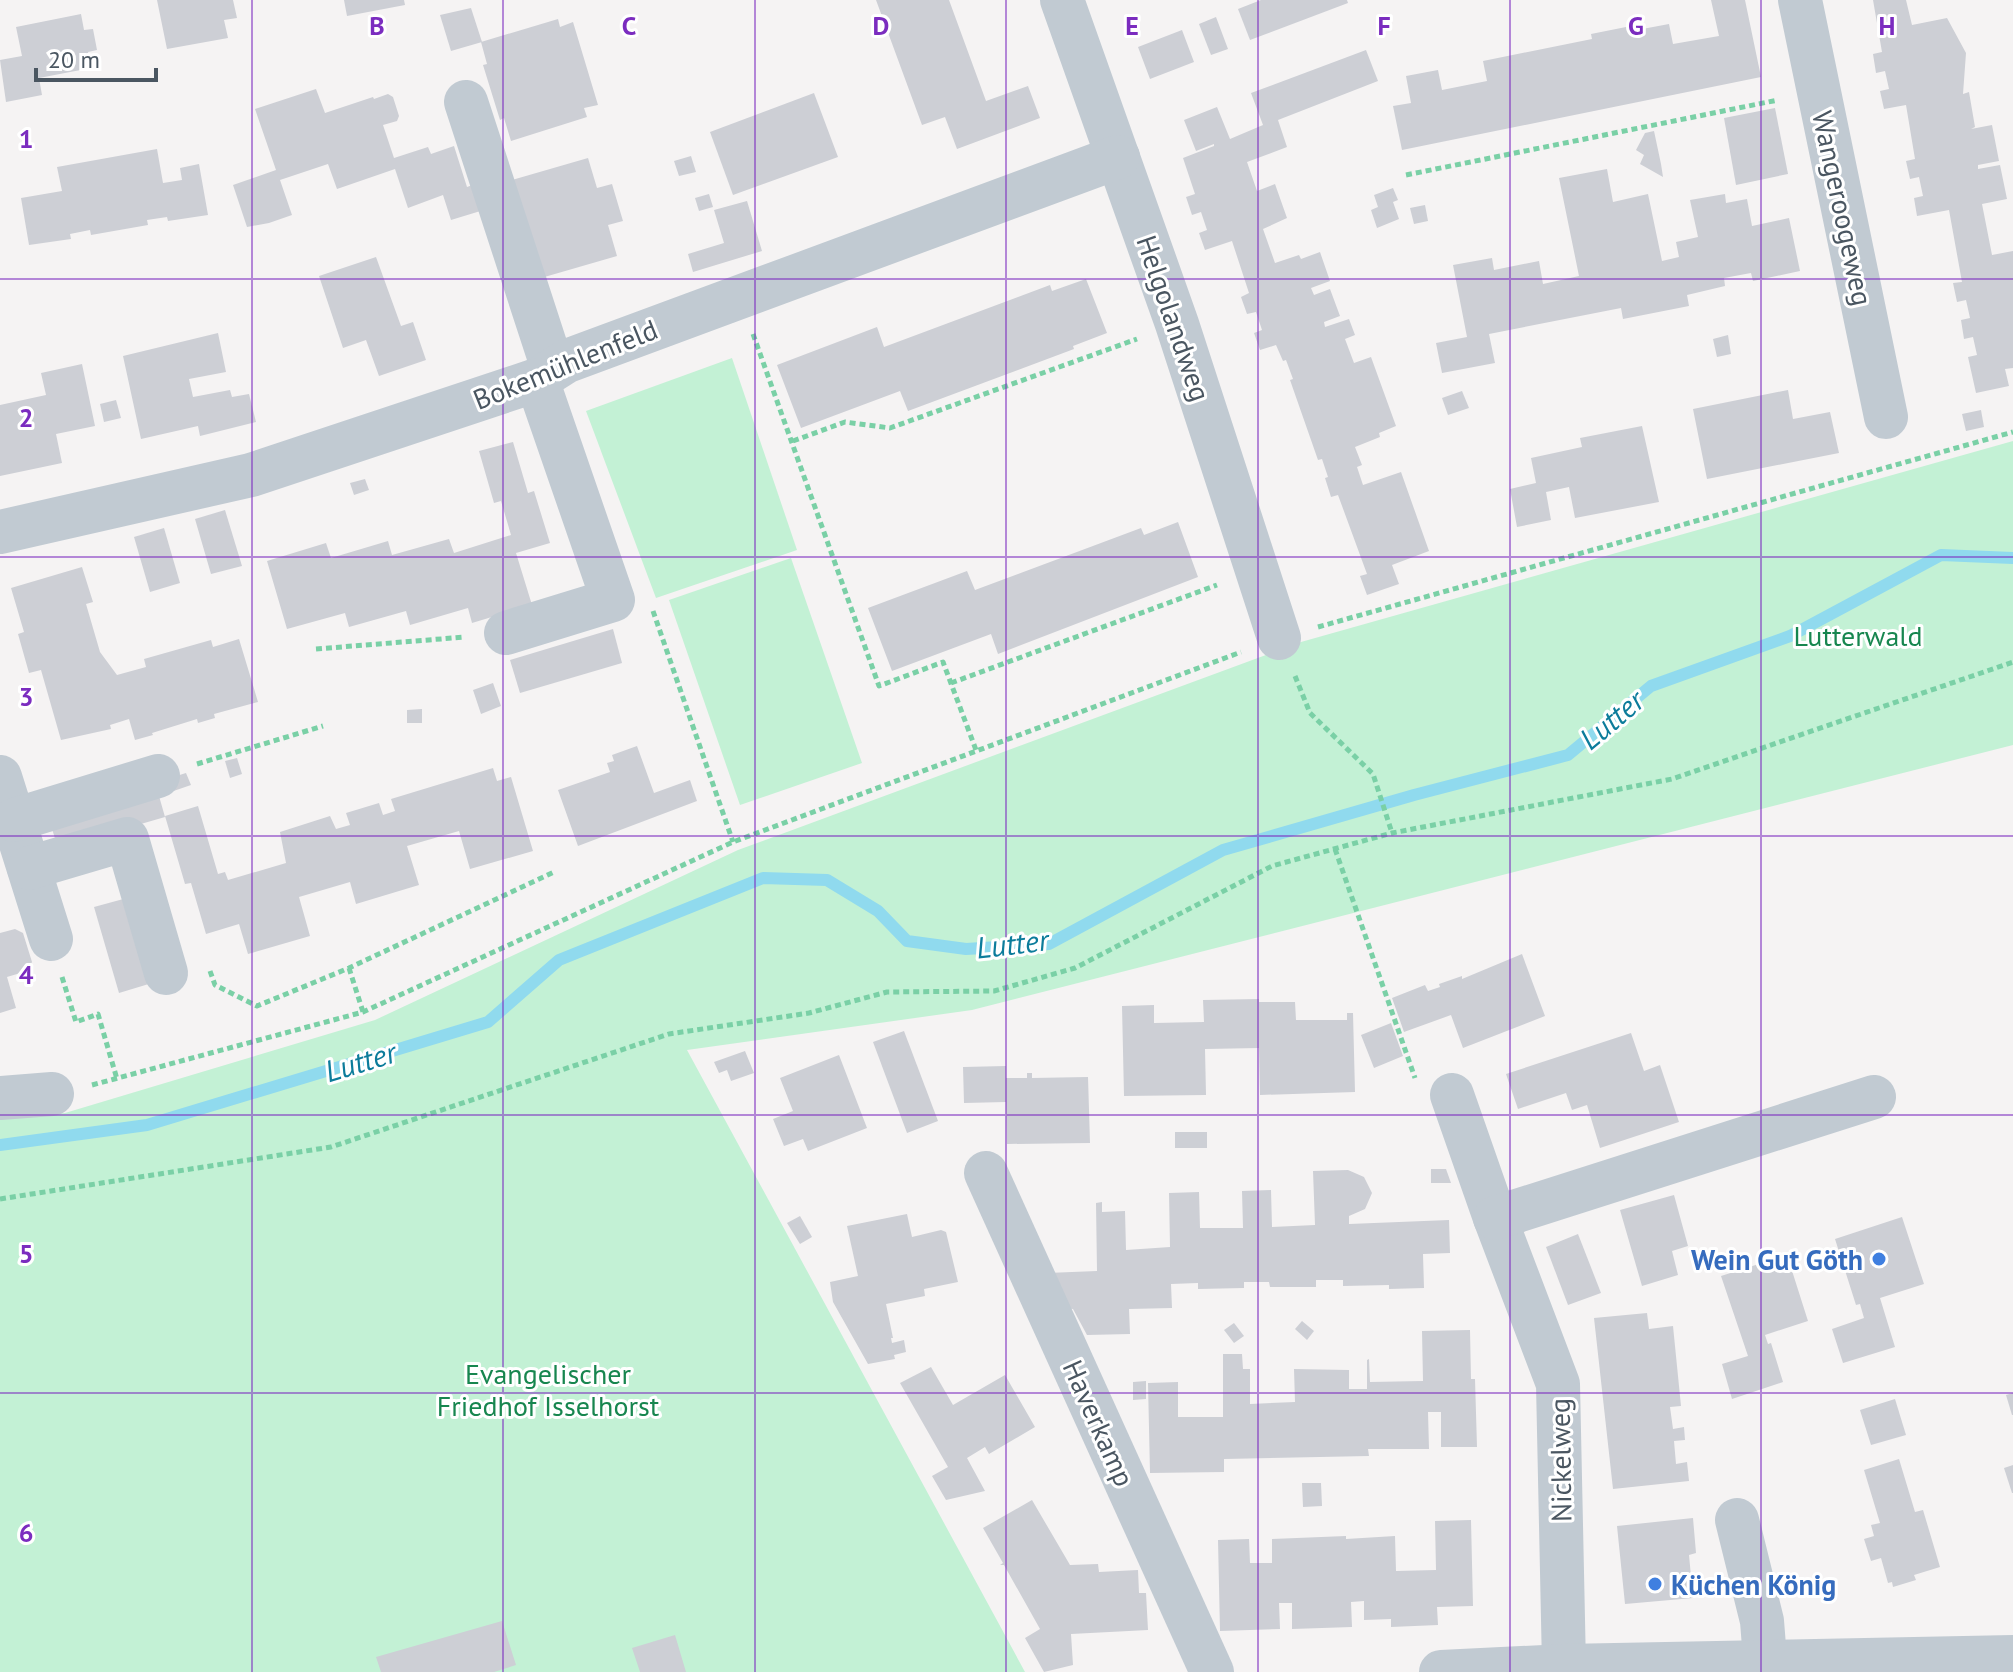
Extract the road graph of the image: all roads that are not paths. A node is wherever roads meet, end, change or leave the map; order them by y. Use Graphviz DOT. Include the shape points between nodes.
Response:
graph roads {
  1 [pos="1062,0"];
  2 [pos="1800,0"];
  3 [pos="466,102"];
  4 [pos="1118,157"];
  5 [pos="545,375"];
  6 [pos="1886,417"];
  7 [pos="0,532"];
  8 [pos="506,633"];
  9 [pos="1279,638"];
  10 [pos="158,776"];
  11 [pos="0,777"];
  12 [pos="14,820"];
  13 [pos="29,868"];
  14 [pos="51,939"];
  15 [pos="166,973"];
  16 [pos="52,1094"];
  17 [pos="1452,1095"];
  18 [pos="1874,1097"];
  19 [pos="0,1098"];
  20 [pos="986,1173"];
  21 [pos="1495,1218"];
  22 [pos="1737,1520"];
  23 [pos="2013,1657"];
  24 [pos="1564,1666"];
  25 [pos="1766,1667"];
  26 [pos="1212,1672"];
  27 [pos="1441,1672"];
  1 -- 4 [label="street, Helgolandweg"];
  2 -- 6 [label="street, Wangeroogeweg"];
  3 -- 5 [label="street"];
  4 -- 5 [label="street, Bokemühlenfeld" via="567,361"];
  4 -- 9 [label="street, Helgolandweg"];
  5 -- 7 [label="street, Bokemühlenfeld" via="251,475"];
  5 -- 8 [label="street" via="613,600"];
  10 -- 12 [label="street"];
  11 -- 12 [label="street"];
  12 -- 13 [label="street"];
  13 -- 14 [label="street"];
  13 -- 15 [label="street" via="127,839"];
  16 -- 19 [label="street"];
  17 -- 21 [label="street, Nickelweg"];
  18 -- 21 [label="street"];
  20 -- 26 [label="street, Haverkamp"];
  21 -- 24 [label="street, Nickelweg" via="1558,1384"];
  22 -- 25 [label="street" via="1762,1621"];
  23 -- 25 [label="street"];
  24 -- 25 [label="street"];
  24 -- 27 [label="street"];
}
